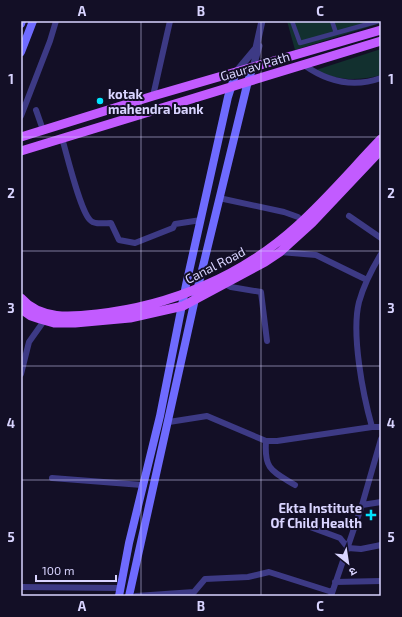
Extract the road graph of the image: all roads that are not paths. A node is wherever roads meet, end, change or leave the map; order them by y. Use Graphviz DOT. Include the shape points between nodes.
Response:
graph roads {
  1 [pos="22,21"];
  2 [pos="33,21"];
  3 [pos="56,21"];
  4 [pos="170,21"];
  5 [pos="264,21"];
  6 [pos="292,21"];
  7 [pos="332,21"];
  8 [pos="379,21"];
  9 [pos="21,24"];
  10 [pos="381,30"];
  11 [pos="336,33"];
  12 [pos="381,41"];
  13 [pos="21,52"];
  14 [pos="304,65"];
  15 [pos="253,67"];
  16 [pos="236,72"];
  17 [pos="381,78"];
  18 [pos="248,81"];
  19 [pos="232,86"];
  20 [pos="153,96"];
  21 [pos="36,110"];
  22 [pos="21,116"];
  23 [pos="43,130"];
  24 [pos="21,137"];
  25 [pos="62,138"];
  26 [pos="381,139"];
  27 [pos="381,150"];
  28 [pos="21,151"];
  29 [pos="219,198"];
  30 [pos="350,216"];
  31 [pos="298,218"];
  32 [pos="201,220"];
  33 [pos="381,238"];
  34 [pos="280,252"];
  35 [pos="381,254"];
  36 [pos="367,280"];
  37 [pos="225,284"];
  38 [pos="197,290"];
  39 [pos="185,295"];
  40 [pos="21,298"];
  41 [pos="194,299"];
  42 [pos="183,306"];
  43 [pos="21,309"];
  44 [pos="46,317"];
  45 [pos="267,341"];
  46 [pos="21,374"];
  47 [pos="169,422"];
  48 [pos="372,427"];
  49 [pos="381,427"];
  50 [pos="381,440"];
  51 [pos="266,441"];
  52 [pos="52,478"];
  53 [pos="142,485"];
  54 [pos="295,485"];
  55 [pos="381,502"];
  56 [pos="362,505"];
  57 [pos="302,524"];
  58 [pos="381,545"];
  59 [pos="347,547"];
  60 [pos="122,576"];
  61 [pos="132,578"];
  62 [pos="381,581"];
  63 [pos="335,582"];
  64 [pos="21,587"];
  65 [pos="120,592"];
  66 [pos="331,594"];
  67 [pos="129,596"];
  68 [pos="136,596"];
  1 -- 9 [label="main road"];
  2 -- 13 [label="main road"];
  3 -- 22 [label="street"];
  4 -- 20 [label="street"];
  5 -- 15 [label="street"];
  5 -- 16 [label="street" via="256,48"];
  6 -- 11 [label="street" via="300,43"];
  7 -- 11 [label="street"];
  8 -- 11 [label="street"];
  10 -- 15 [label="main road"];
  12 -- 14 [label="main road, Gaurav Path"];
  14 -- 17 [label="street" via="326,78 348,83"];
  14 -- 18 [label="main road, Gaurav Path"];
  15 -- 16 [label="main road"];
  15 -- 18 [label="main road"];
  16 -- 19 [label="main road"];
  16 -- 20 [label="main road"];
  18 -- 19 [label="main road, Gaurav Path"];
  18 -- 29 [label="main road"];
  19 -- 25 [label="main road, Gaurav Path"];
  19 -- 32 [label="main road"];
  20 -- 23 [label="main road"];
  21 -- 23 [label="street"];
  23 -- 24 [label="main road"];
  25 -- 28 [label="main road, Gaurav Path"];
  25 -- 32 [label="street" via="79,196 90,220 111,224 119,240 135,243 172,228 175,224"];
  26 -- 38 [label="main road, Canal Road" via="326,198 280,241 258,258"];
  27 -- 34 [label="main road"];
  29 -- 31 [label="street" via="284,212"];
  29 -- 38 [label="main road"];
  30 -- 33 [label="street"];
  32 -- 39 [label="main road"];
  34 -- 36 [label="street" via="316,255"];
  34 -- 37 [label="main road"];
  35 -- 36 [label="street"];
  36 -- 48 [label="street" via="356,318 365,400"];
  37 -- 41 [label="main road"];
  37 -- 45 [label="street" via="261,292"];
  38 -- 39 [label="main road, Canal Road"];
  38 -- 41 [label="main road"];
  39 -- 42 [label="main road"];
  39 -- 44 [label="main road, Canal Road" via="127,311"];
  40 -- 44 [label="main road, Canal Road"];
  41 -- 42 [label="main road"];
  41 -- 47 [label="main road"];
  42 -- 44 [label="main road" via="130,318 75,324"];
  42 -- 53 [label="main road" via="160,416"];
  43 -- 44 [label="main road" via="31,316"];
  44 -- 46 [label="street" via="29,342"];
  47 -- 51 [label="street" via="207,416"];
  47 -- 61 [label="main road"];
  48 -- 49 [label="street"];
  48 -- 51 [label="street"];
  50 -- 56 [label="street"];
  51 -- 54 [label="street" via="265,458 271,469"];
  52 -- 53 [label="street"];
  53 -- 60 [label="main road"];
  55 -- 56 [label="street"];
  56 -- 59 [label="street"];
  57 -- 59 [label="street" via="340,538"];
  58 -- 59 [label="street" via="361,549"];
  59 -- 63 [label="street"];
  60 -- 61 [label="main road"];
  60 -- 65 [label="main road"];
  61 -- 67 [label="main road"];
  62 -- 63 [label="street"];
  63 -- 66 [label="street"];
  64 -- 65 [label="street"];
  66 -- 68 [label="street" via="269,572 248,577 205,579 194,592"];
}
